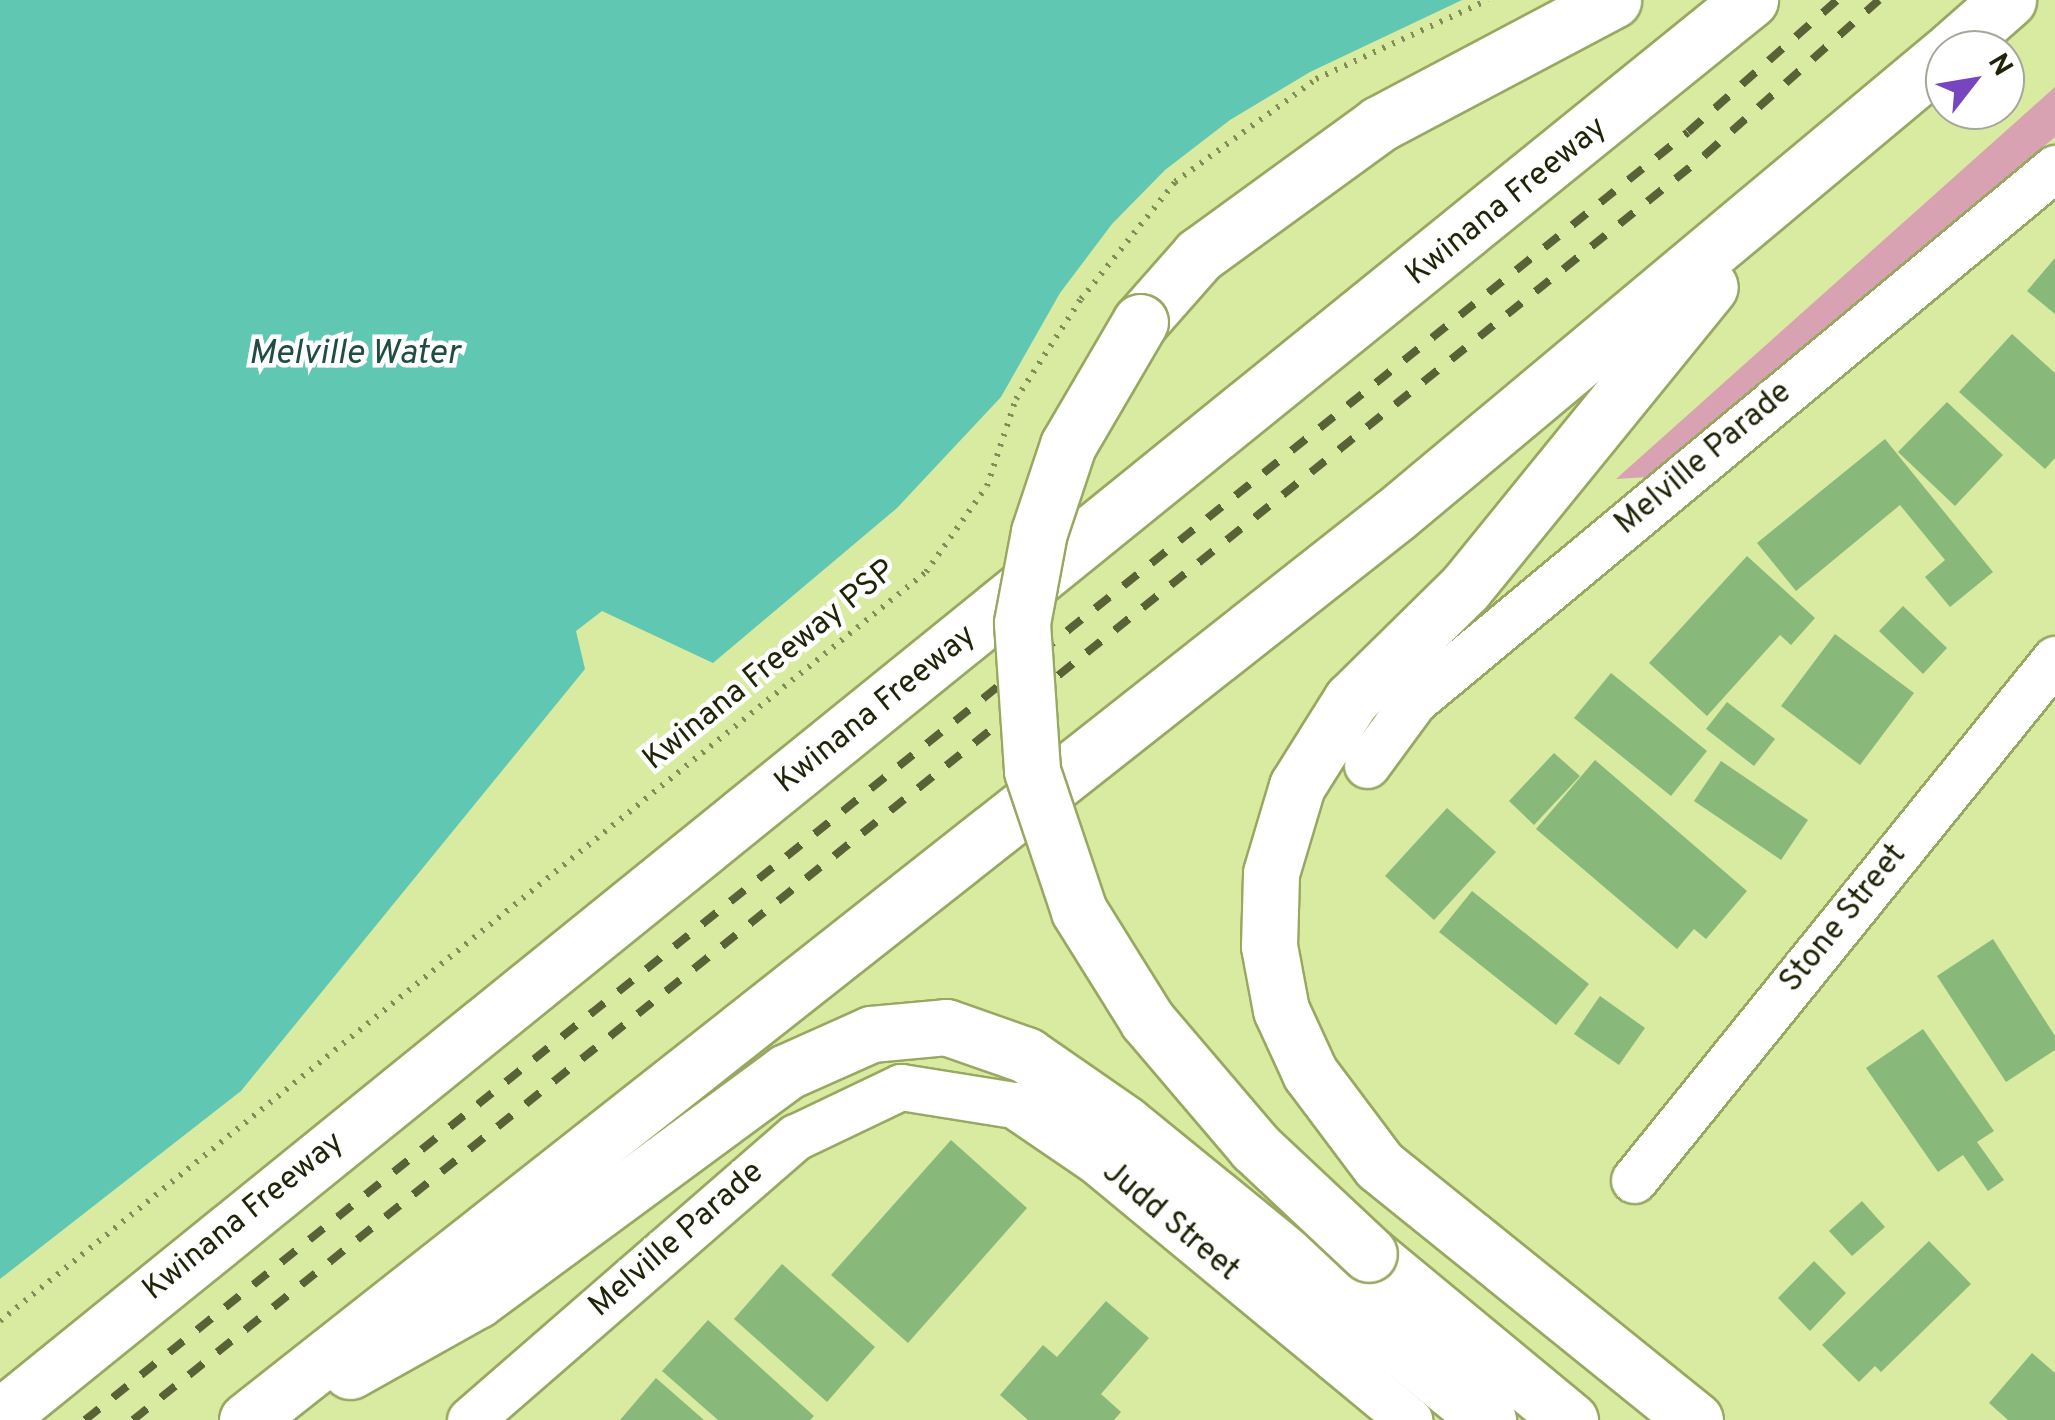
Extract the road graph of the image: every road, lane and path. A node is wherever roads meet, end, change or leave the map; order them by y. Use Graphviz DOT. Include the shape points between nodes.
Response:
graph roads {
  1 [pos="1488,0"];
  2 [pos="1613,0"];
  3 [pos="1750,0"];
  4 [pos="2008,0"];
  5 [pos="1974,30"];
  6 [pos="1925,72"];
  7 [pos="2055,168"];
  8 [pos="1788,192"];
  9 [pos="2055,659"];
  10 [pos="1368,766"];
  11 [pos="901,1088"];
  12 [pos="1634,1180"];
  13 [pos="0,1322"];
  14 [pos="0,1417"];
  15 [pos="482,1417"];
  16 [pos="246,1420"];
  17 [pos="262,1420"];
  18 [pos="1409,1420"];
  19 [pos="1488,1420"];
  20 [pos="1570,1420"];
  21 [pos="1694,1420"];
  1 -- 13 [label="path, Kwinana Freeway PSP" via="1316,79 1175,182 1081,299 1016,400 987,486 926,572"];
  2 -- 20 [label="highway, bridge" via="1349,145 1199,255 1140,322 1068,445 1038,532 1022,623 1032,771 1079,911 1147,1020 1255,1147 1369,1254"];
  3 -- 14 [label="highway, Kwinana Freeway"];
  4 -- 5 [label="highway"];
  6 -- 8 [label="highway"];
  7 -- 10 [label="street, Melville Parade" via="1414,701"];
  8 -- 16 [label="highway" via="1396,514"];
  8 -- 21 [label="highway" via="1465,588 1351,700 1296,786 1271,873 1269,946 1281,1010 1310,1073 1379,1165"];
  9 -- 12 [label="street, Stone Street"];
  11 -- 15 [label="street, Melville Parade" via="796,1137"];
  11 -- 18 [label="street, Judd Street" via="1014,1105 1095,1160"];
  17 -- 19 [label="highway" via="477,1300 786,1072 870,1034 946,1026 1026,1055 1124,1123"];
}
